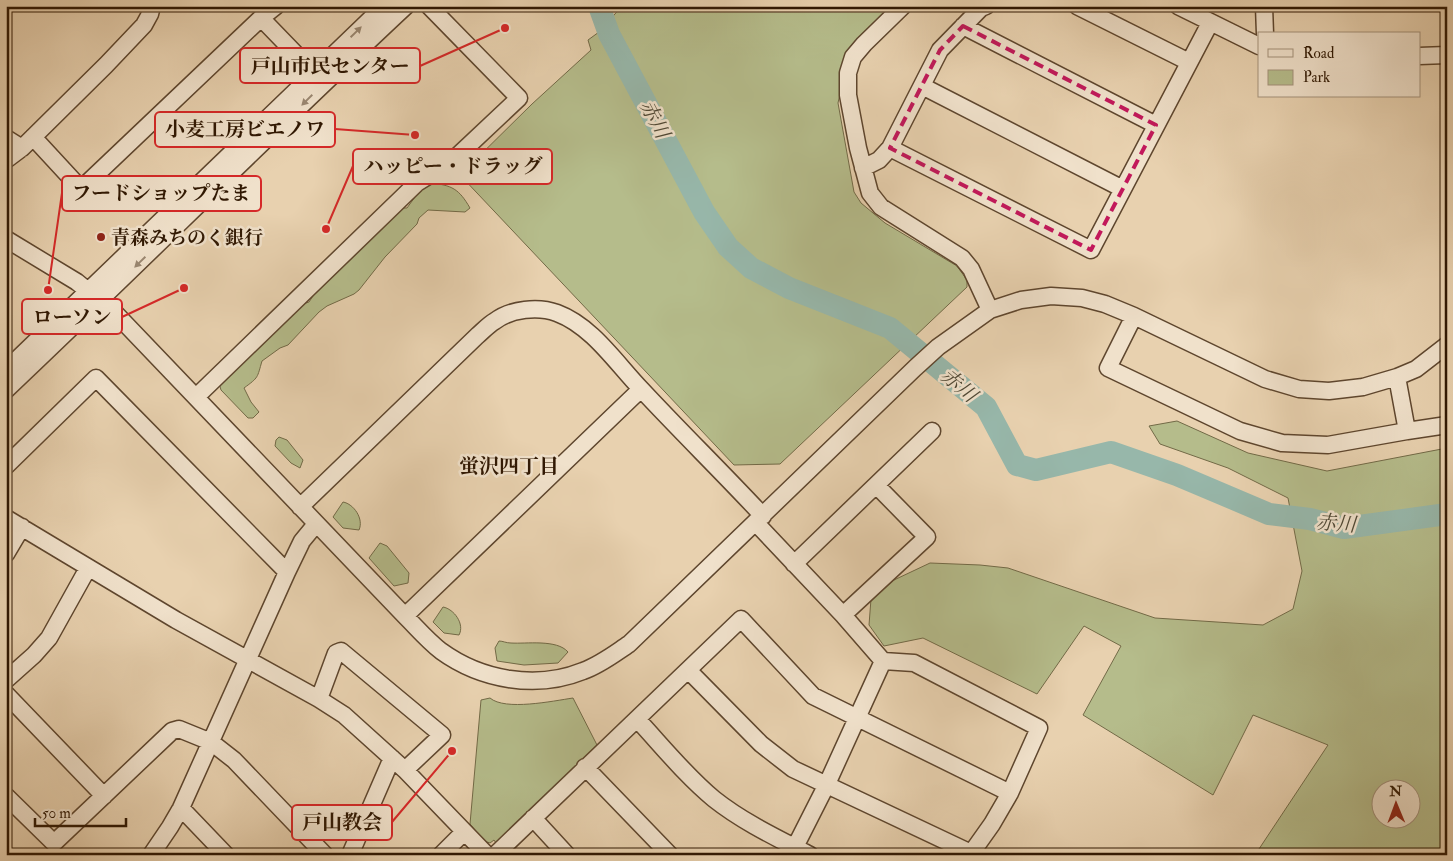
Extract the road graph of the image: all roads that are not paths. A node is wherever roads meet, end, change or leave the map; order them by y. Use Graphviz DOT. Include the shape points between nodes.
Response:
graph roads {
  1 [pos="152,6"];
  2 [pos="276,6"];
  3 [pos="384,6"];
  4 [pos="406,6"];
  5 [pos="429,6"];
  6 [pos="903,6"];
  7 [pos="986,6"];
  8 [pos="1077,6"];
  9 [pos="1178,6"];
  10 [pos="1264,6"];
  11 [pos="261,18"];
  12 [pos="1210,23"];
  13 [pos="963,26"];
  14 [pos="1265,32"];
  15 [pos="1258,46"];
  16 [pos="1447,55"];
  17 [pos="1420,56"];
  18 [pos="1189,62"];
  19 [pos="319,78"];
  20 [pos="922,86"];
  21 [pos="1156,125"];
  22 [pos="6,138"];
  23 [pos="27,142"];
  24 [pos="890,148"];
  25 [pos="6,160"];
  26 [pos="863,168"];
  27 [pos="1123,189"];
  28 [pos="6,239"];
  29 [pos="94,296"];
  30 [pos="990,310"];
  31 [pos="1134,316"];
  32 [pos="1447,345"];
  33 [pos="6,370"];
  34 [pos="1397,377"];
  35 [pos="641,389"];
  36 [pos="6,390"];
  37 [pos="196,397"];
  38 [pos="1447,425"];
  39 [pos="932,431"];
  40 [pos="1407,431"];
  41 [pos="6,466"];
  42 [pos="876,485"];
  43 [pos="300,507"];
  44 [pos="6,518"];
  45 [pos="759,519"];
  46 [pos="316,524"];
  47 [pos="22,528"];
  48 [pos="6,554"];
  49 [pos="794,564"];
  50 [pos="88,568"];
  51 [pos="287,572"];
  52 [pos="843,615"];
  53 [pos="405,616"];
  54 [pos="248,660"];
  55 [pos="883,662"];
  56 [pos="688,670"];
  57 [pos="6,680"];
  58 [pos="6,694"];
  59 [pos="319,699"];
  60 [pos="857,718"];
  61 [pos="637,719"];
  62 [pos="211,742"];
  63 [pos="392,758"];
  64 [pos="586,767"];
  65 [pos="405,770"];
  66 [pos="827,784"];
  67 [pos="1010,793"];
  68 [pos="6,796"];
  69 [pos="104,796"];
  70 [pos="181,808"];
  71 [pos="533,818"];
  72 [pos="464,832"];
  73 [pos="793,851"];
  74 [pos="971,854"];
  75 [pos="151,855"];
  76 [pos="226,855"];
  77 [pos="325,855"];
  78 [pos="350,855"];
  79 [pos="441,855"];
  80 [pos="487,855"];
  81 [pos="495,855"];
  82 [pos="567,855"];
  83 [pos="670,855"];
  84 [pos="810,855"];
  1 -- 23 [label="street" via="144,25"];
  2 -- 11 [label="street"];
  19 -- 3 [label="street, one-way"];
  4 -- 19 [label="street"];
  5 -- 37 [label="street" via="519,98 451,162 417,183"];
  6 -- 26 [label="street" via="853,57 848,73 848,95"];
  7 -- 13 [label="street"];
  8 -- 18 [label="street"];
  9 -- 12 [label="street"];
  10 -- 14 [label="street"];
  11 -- 19 [label="street"];
  11 -- 23 [label="street" via="81,189"];
  12 -- 15 [label="street"];
  12 -- 18 [label="street"];
  13 -- 20 [label="street" via="940,50"];
  13 -- 21 [label="street"];
  16 -- 17 [label="street"];
  18 -- 21 [label="street"];
  19 -- 29 [label="street"];
  20 -- 24 [label="street"];
  20 -- 27 [label="street"];
  21 -- 27 [label="street"];
  22 -- 23 [label="street"];
  23 -- 25 [label="street"];
  24 -- 26 [label="street" via="879,160"];
  24 -- 27 [label="street" via="1091,250"];
  26 -- 30 [label="street" via="870,193 881,207 962,258 971,269"];
  28 -- 29 [label="street"];
  29 -- 33 [label="street"];
  29 -- 36 [label="street"];
  29 -- 37 [label="street" via="117,315"];
  30 -- 31 [label="street" via="1021,300 1051,296 1082,298"];
  30 -- 45 [label="street" via="938,347"];
  31 -- 34 [label="street" via="1266,379 1299,389 1329,391 1363,387"];
  31 -- 40 [label="street" via="1108,368 1240,432 1282,443 1328,445"];
  32 -- 34 [label="street" via="1416,368"];
  34 -- 40 [label="street"];
  35 -- 43 [label="street" via="575,322 556,312 532,309 514,312 495,320 477,336"];
  35 -- 45 [label="street"];
  35 -- 53 [label="street"];
  37 -- 43 [label="street"];
  38 -- 40 [label="street"];
  39 -- 42 [label="street"];
  41 -- 51 [label="street" via="96,378"];
  42 -- 49 [label="street"];
  42 -- 52 [label="street" via="927,537"];
  43 -- 46 [label="street"];
  44 -- 47 [label="street"];
  45 -- 49 [label="street"];
  45 -- 53 [label="street" via="629,644 582,672 531,681 483,673 440,650"];
  46 -- 51 [label="street" via="302,541"];
  46 -- 53 [label="street"];
  47 -- 48 [label="street"];
  47 -- 50 [label="street"];
  49 -- 52 [label="street"];
  50 -- 54 [label="street"];
  50 -- 57 [label="street" via="49,638"];
  51 -- 54 [label="street"];
  52 -- 55 [label="street"];
  54 -- 59 [label="street"];
  54 -- 62 [label="street"];
  55 -- 60 [label="street"];
  55 -- 67 [label="street" via="914,663 1039,728"];
  56 -- 60 [label="street" via="741,619 813,696"];
  56 -- 61 [label="street"];
  56 -- 66 [label="street" via="778,758 793,769"];
  58 -- 69 [label="street"];
  59 -- 63 [label="street" via="344,715"];
  59 -- 65 [label="street" via="336,653 341,651 442,735"];
  60 -- 66 [label="street"];
  60 -- 67 [label="street"];
  61 -- 64 [label="street"];
  61 -- 73 [label="street" via="712,798"];
  62 -- 69 [label="street" via="179,729 172,731"];
  62 -- 70 [label="street"];
  62 -- 77 [label="street" via="234,760"];
  63 -- 65 [label="street"];
  63 -- 78 [label="street"];
  64 -- 71 [label="street"];
  64 -- 83 [label="street"];
  65 -- 72 [label="street"];
  66 -- 73 [label="street"];
  66 -- 74 [label="street"];
  67 -- 74 [label="street"];
  68 -- 69 [label="street" via="54,843"];
  70 -- 75 [label="street"];
  70 -- 76 [label="street"];
  71 -- 81 [label="street"];
  71 -- 82 [label="street"];
  72 -- 79 [label="street"];
  72 -- 80 [label="street"];
  73 -- 84 [label="street"];
}
